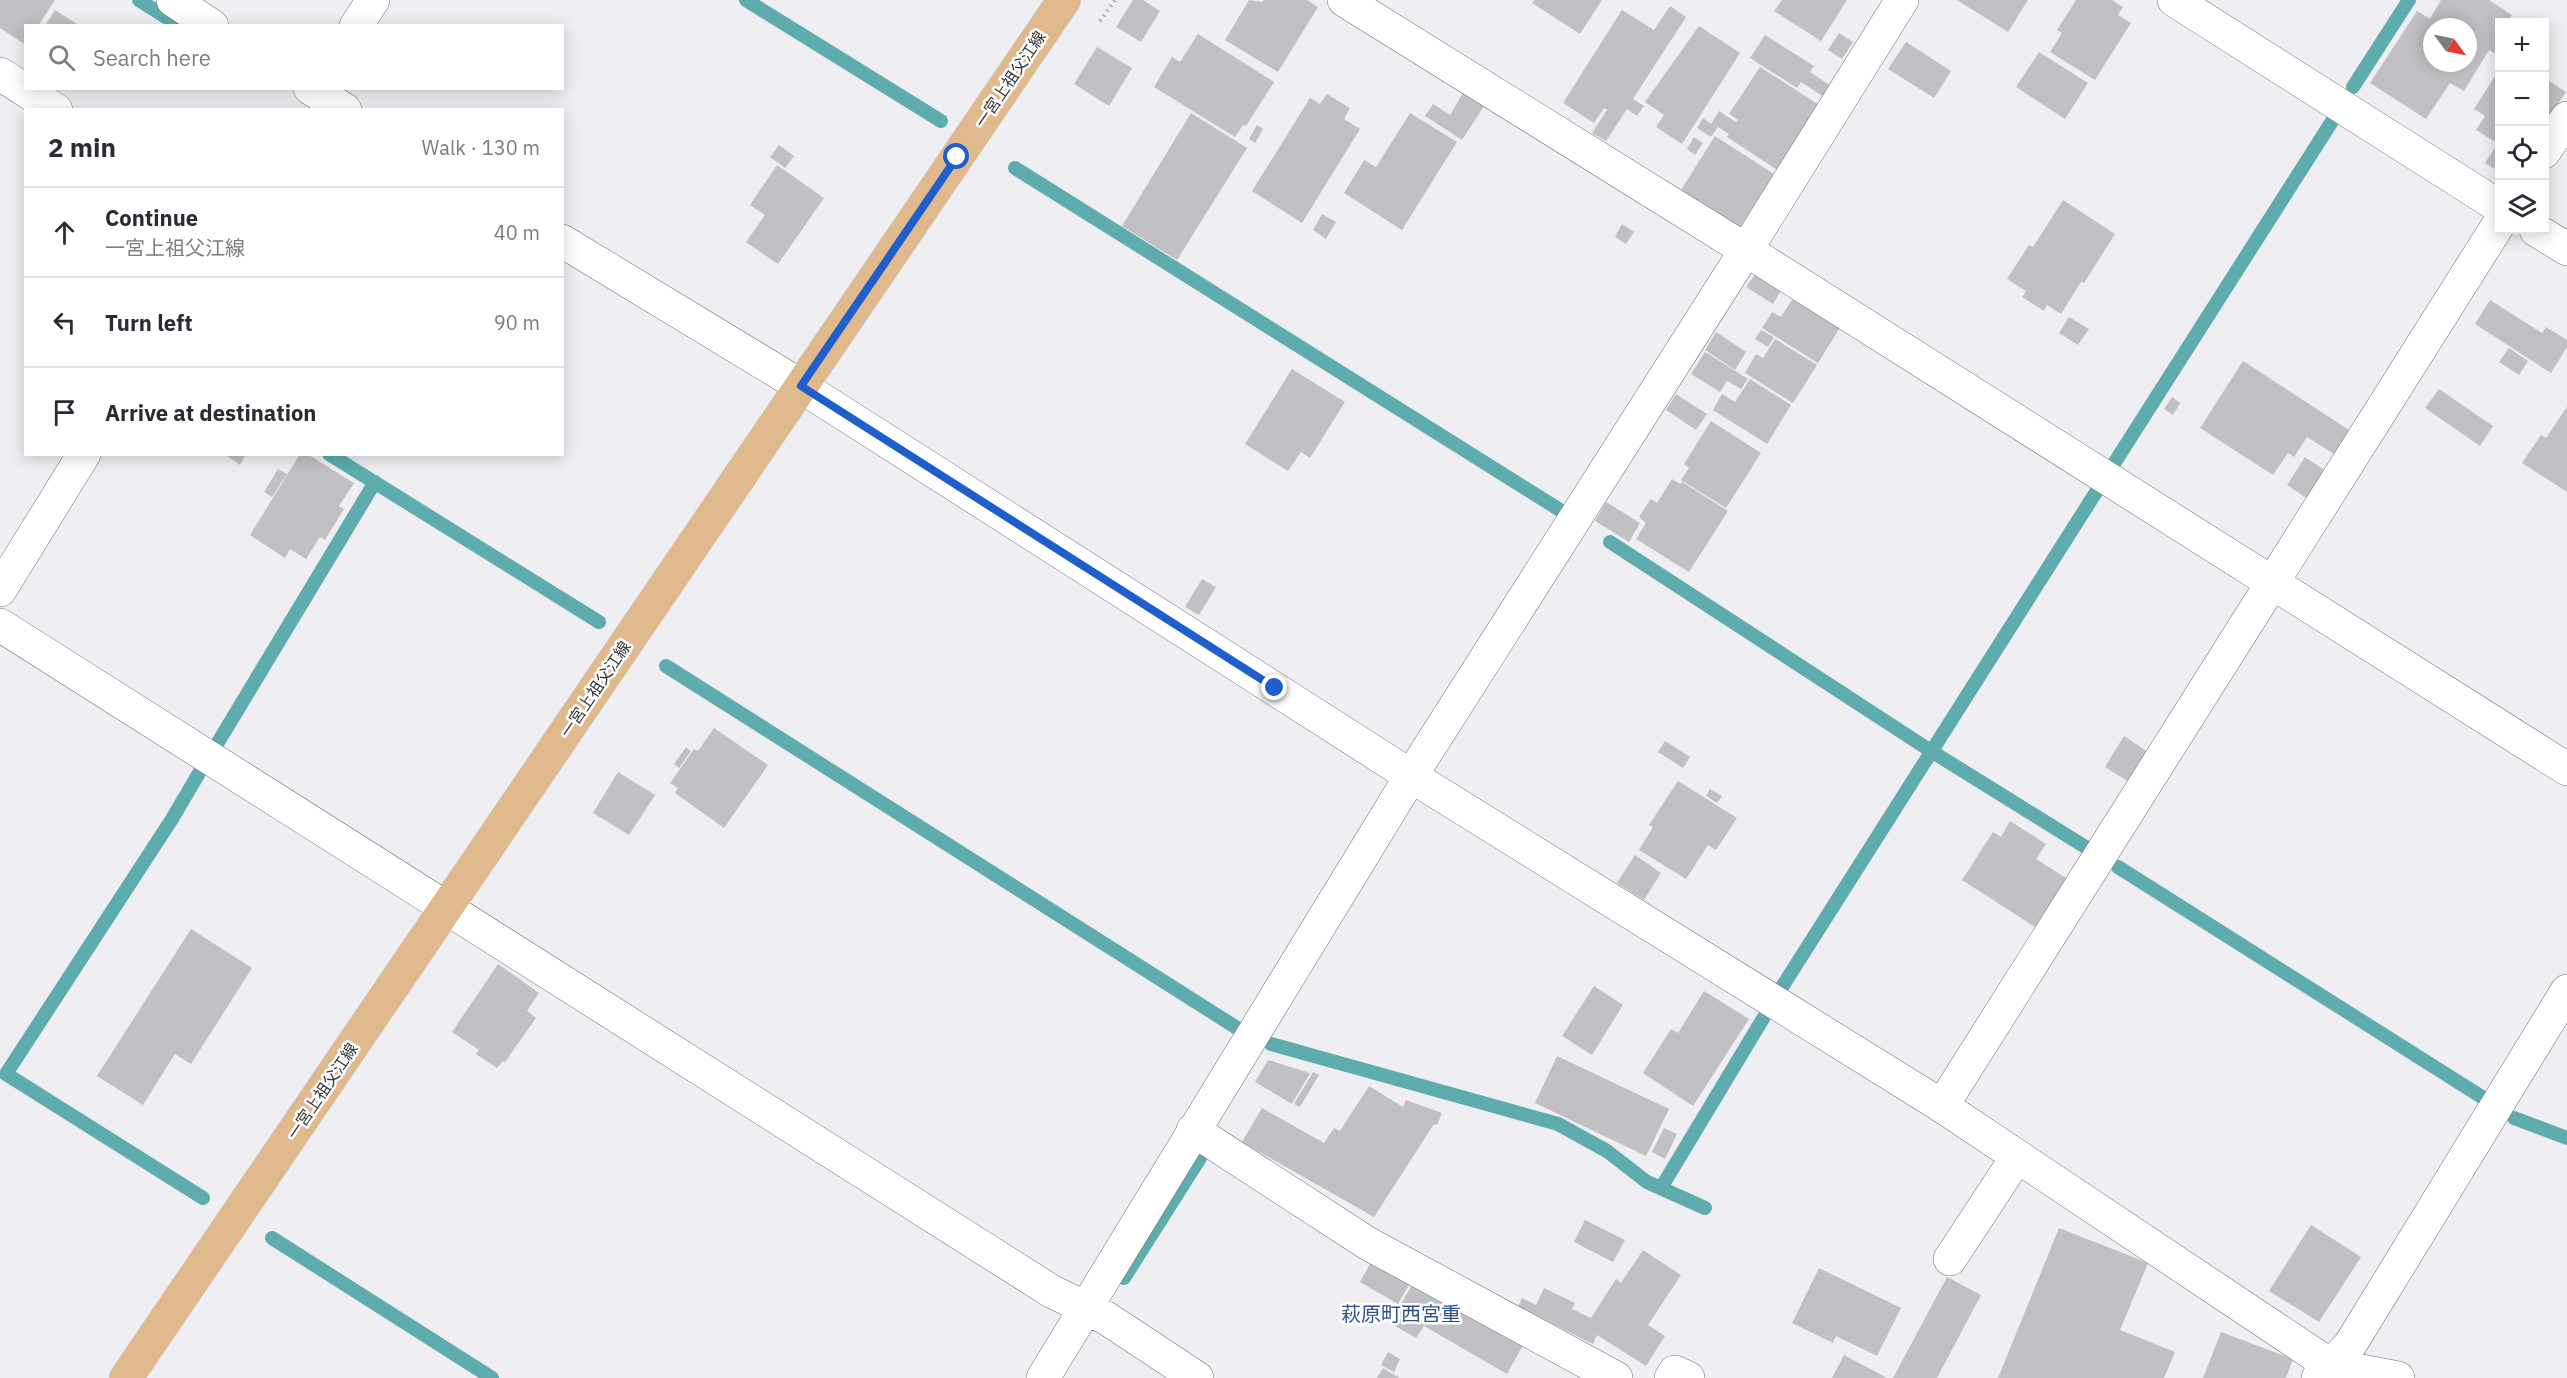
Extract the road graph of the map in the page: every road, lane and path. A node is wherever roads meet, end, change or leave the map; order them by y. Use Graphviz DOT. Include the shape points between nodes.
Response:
graph roads {
  1 [pos="173,0"];
  2 [pos="373,0"];
  3 [pos="1064,0"];
  4 [pos="1344,0"];
  5 [pos="1902,0"];
  6 [pos="2174,0"];
  7 [pos="209,24"];
  8 [pos="357,24"];
  9 [pos="0,74"];
  10 [pos="24,89"];
  11 [pos="25,90"];
  12 [pos="310,94"];
  13 [pos="53,108"];
  14 [pos="341,108"];
  15 [pos="2567,118"];
  16 [pos="2549,145"];
  17 [pos="2495,204"];
  18 [pos="2495,228"];
  19 [pos="2543,234"];
  20 [pos="564,242"];
  21 [pos="2567,249"];
  22 [pos="1746,250"];
  23 [pos="801,386"];
  24 [pos="83,456"];
  25 [pos="2273,584"];
  26 [pos="0,590"];
  27 [pos="0,625"];
  28 [pos="2567,769"];
  29 [pos="1411,776"];
  30 [pos="446,907"];
  31 [pos="2567,991"];
  32 [pos="1942,1106"];
  33 [pos="1193,1130"];
  34 [pos="2017,1157"];
  35 [pos="1950,1260"];
  36 [pos="1086,1308"];
  37 [pos="2324,1371"];
  38 [pos="126,1378"];
  39 [pos="1043,1378"];
  40 [pos="1197,1378"];
  41 [pos="1616,1378"];
  42 [pos="1671,1378"];
  43 [pos="1688,1378"];
  44 [pos="2398,1378"];
  1 -- 7 [label="street"];
  2 -- 8 [label="street"];
  3 -- 23 [label="main road, 一宮上祖父江線"];
  4 -- 22 [label="street"];
  5 -- 22 [label="street"];
  6 -- 17 [label="street"];
  9 -- 10 [label="street"];
  11 -- 13 [label="street"];
  12 -- 14 [label="street"];
  15 -- 16 [label="street"];
  18 -- 25 [label="street"];
  19 -- 21 [label="street"];
  20 -- 23 [label="street"];
  22 -- 25 [label="street"];
  22 -- 29 [label="street"];
  23 -- 29 [label="street"];
  23 -- 30 [label="main road, 一宮上祖父江線"];
  24 -- 26 [label="street"];
  25 -- 28 [label="street"];
  25 -- 32 [label="street"];
  27 -- 30 [label="street"];
  29 -- 32 [label="street"];
  29 -- 33 [label="street"];
  30 -- 36 [label="street" via="1051,1291"];
  30 -- 38 [label="main road, 一宮上祖父江線"];
  31 -- 37 [label="street" via="2350,1345"];
  32 -- 34 [label="street"];
  33 -- 36 [label="street"];
  33 -- 41 [label="street" via="1366,1243"];
  34 -- 35 [label="street"];
  34 -- 37 [label="street"];
  36 -- 39 [label="street"];
  36 -- 40 [label="street"];
  37 -- 44 [label="street"];
  42 -- 43 [label="street" via="1675,1372"];
}
